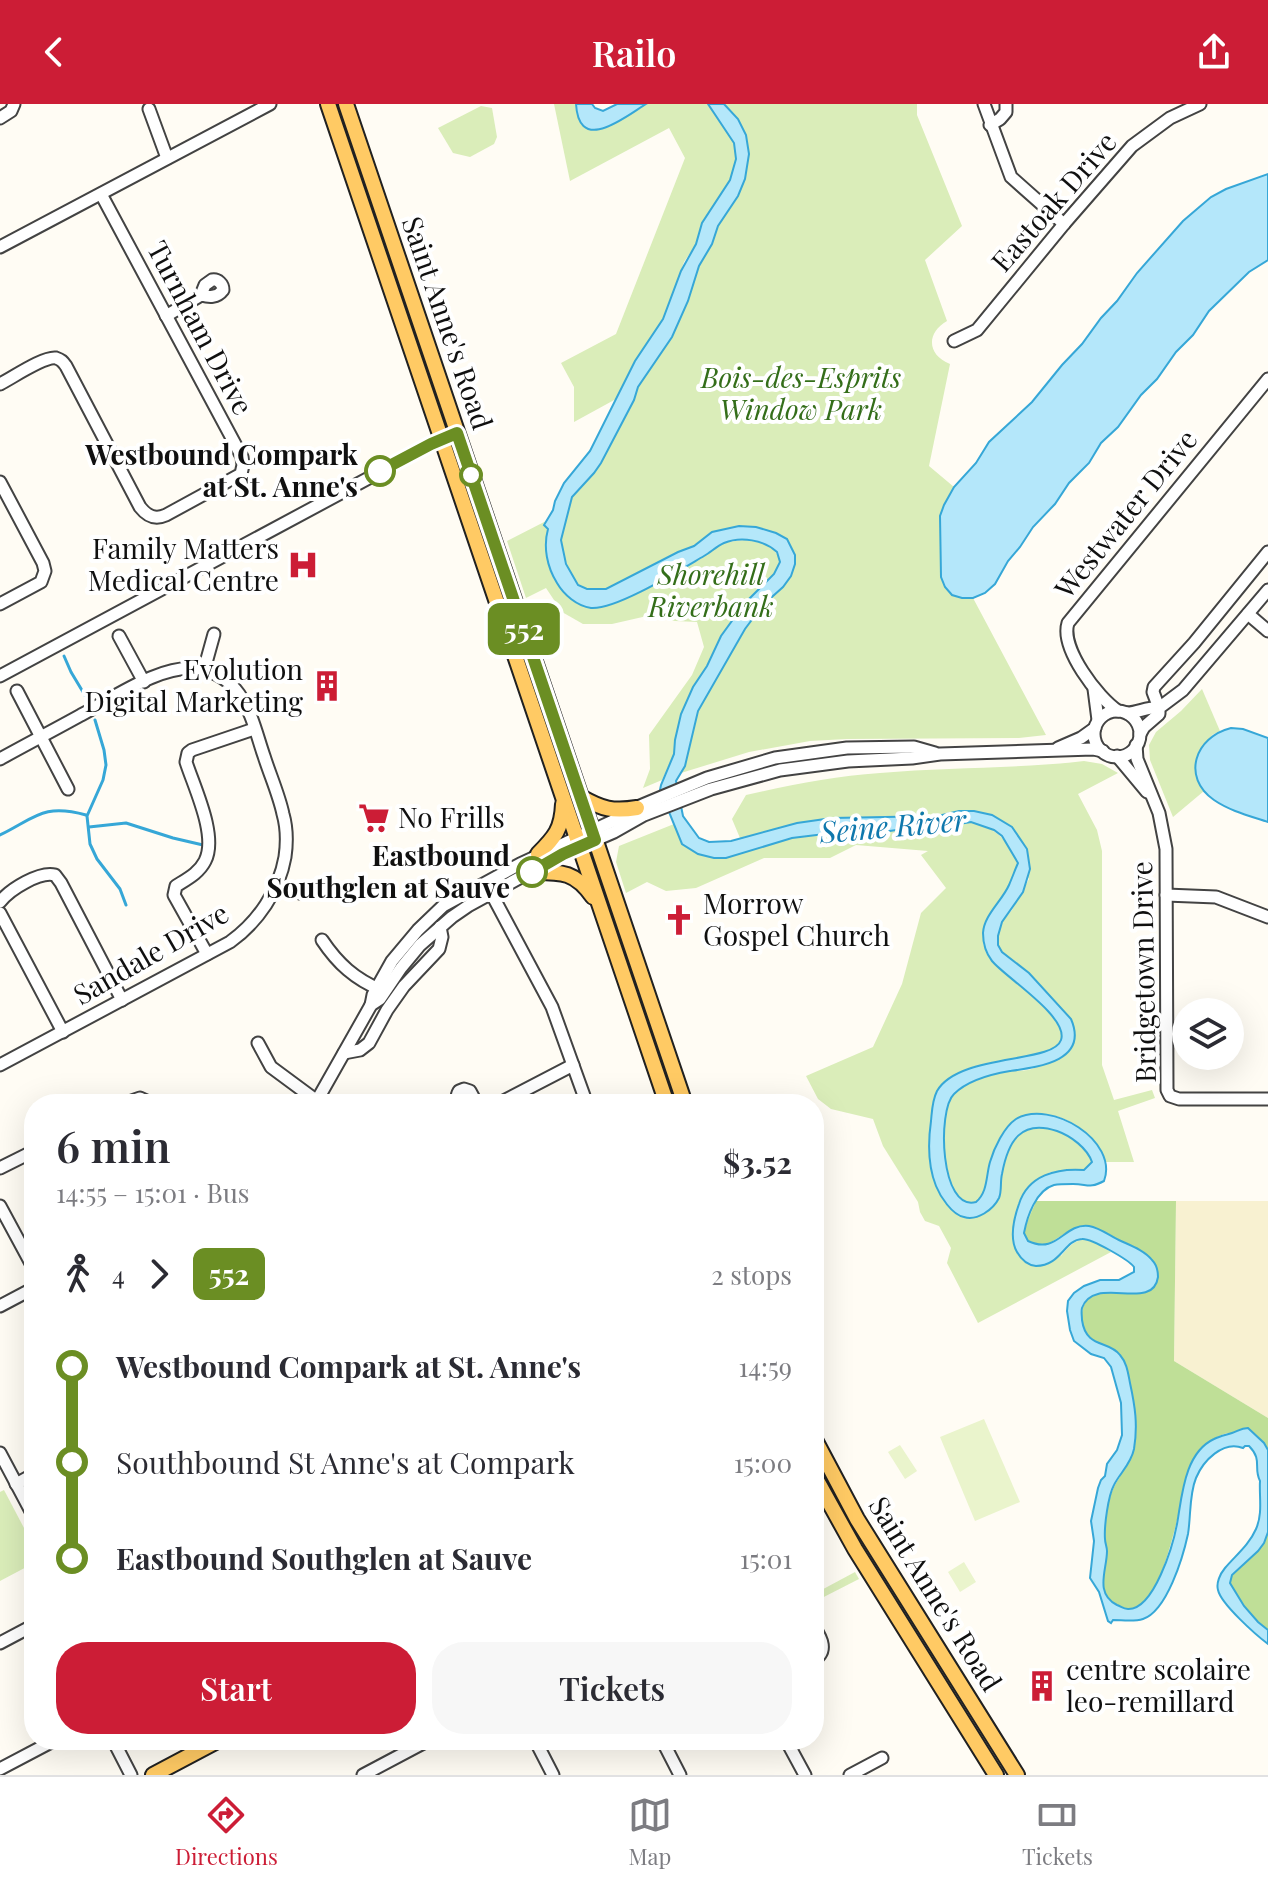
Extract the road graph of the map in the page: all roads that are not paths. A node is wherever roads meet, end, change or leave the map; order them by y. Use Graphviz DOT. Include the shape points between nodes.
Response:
graph roads {
  1 [pos="14,104"];
  2 [pos="270,104"];
  3 [pos="328,104"];
  4 [pos="346,104"];
  5 [pos="984,104"];
  6 [pos="1006,104"];
  7 [pos="1200,104"];
  8 [pos="149,109"];
  9 [pos="0,118"];
  10 [pos="990,125"];
  11 [pos="340,139"];
  12 [pos="358,142"];
  13 [pos="167,158"];
  14 [pos="101,194"];
  15 [pos="1064,224"];
  16 [pos="0,247"];
  17 [pos="201,295"];
  18 [pos="166,316"];
  19 [pos="954,341"];
  20 [pos="1268,379"];
  21 [pos="0,384"];
  22 [pos="457,433"];
  23 [pos="442,438"];
  24 [pos="0,482"];
  25 [pos="1268,552"];
  26 [pos="1268,590"];
  27 [pos="0,604"];
  28 [pos="1248,614"];
  29 [pos="1268,631"];
  30 [pos="214,634"];
  31 [pos="119,636"];
  32 [pos="204,670"];
  33 [pos="0,676"];
  34 [pos="144,682"];
  35 [pos="1094,689"];
  36 [pos="17,691"];
  37 [pos="1159,708"];
  38 [pos="1123,712"];
  39 [pos="1097,724"];
  40 [pos="254,729"];
  41 [pos="42,736"];
  42 [pos="1138,740"];
  43 [pos="1054,750"];
  44 [pos="1103,751"];
  45 [pos="1117,756"];
  46 [pos="0,759"];
  47 [pos="68,789"];
  48 [pos="563,795"];
  49 [pos="581,797"];
  50 [pos="1153,799"];
  51 [pos="640,810"];
  52 [pos="593,836"];
  53 [pos="578,842"];
  54 [pos="538,854"];
  55 [pos="532,872"];
  56 [pos="485,881"];
  57 [pos="277,884"];
  58 [pos="300,893"];
  59 [pos="492,894"];
  60 [pos="1166,895"];
  61 [pos="0,902"];
  62 [pos="602,910"];
  63 [pos="0,913"];
  64 [pos="1268,917"];
  65 [pos="440,927"];
  66 [pos="322,940"];
  67 [pos="207,954"];
  68 [pos="380,990"];
  69 [pos="122,1000"];
  70 [pos="63,1032"];
  71 [pos="258,1043"];
  72 [pos="344,1053"];
  73 [pos="0,1065"];
  74 [pos="573,1065"];
  75 [pos="306,1094"];
  76 [pos="323,1094"];
  77 [pos="517,1094"];
  78 [pos="583,1094"];
  79 [pos="664,1094"];
  80 [pos="682,1094"];
  81 [pos="1268,1099"];
  82 [pos="24,1156"];
  83 [pos="0,1168"];
  84 [pos="0,1206"];
  85 [pos="24,1250"];
  86 [pos="24,1293"];
  87 [pos="0,1306"];
  88 [pos="0,1453"];
  89 [pos="824,1460"];
  90 [pos="24,1480"];
  91 [pos="16,1484"];
  92 [pos="824,1493"];
  93 [pos="824,1497"];
  94 [pos="24,1499"];
  95 [pos="832,1507"];
  96 [pos="24,1630"];
  97 [pos="0,1643"];
  98 [pos="36,1750"];
  99 [pos="118,1750"];
  100 [pos="200,1750"];
  101 [pos="410,1750"];
  102 [pos="540,1750"];
  103 [pos="667,1750"];
  104 [pos="791,1750"];
  105 [pos="882,1758"];
  106 [pos="0,1769"];
  107 [pos="131,1775"];
  108 [pos="153,1775"];
  109 [pos="363,1775"];
  110 [pos="553,1775"];
  111 [pos="680,1775"];
  112 [pos="805,1775"];
  113 [pos="850,1775"];
  114 [pos="996,1775"];
  115 [pos="1017,1775"];
  1 -- 9 [label="street"];
  2 -- 13 [label="street"];
  3 -- 11 [label="main road, Saint Anne's Road"];
  4 -- 12 [label="main road, Saint Anne's Road"];
  5 -- 10 [label="street"];
  6 -- 10 [label="street" via="1006,112"];
  7 -- 15 [label="street, Eastoak Drive" via="1132,146"];
  8 -- 13 [label="street"];
  10 -- 15 [label="street" via="1011,177"];
  11 -- 12 [label="main road"];
  11 -- 23 [label="main road, Saint Anne's Road"];
  12 -- 22 [label="main road, Saint Anne's Road"];
  13 -- 14 [label="street"];
  14 -- 16 [label="street"];
  14 -- 18 [label="street, Turnham Drive"];
  15 -- 19 [label="street, Eastoak Drive" via="977,330"];
  17 -- 18 [label="street"];
  18 -- 21 [label="street, Turnham Drive" via="243,465 237,477 166,515 151,517 140,507 61,361 45,360"];
  20 -- 35 [label="street, Westwater Drive" via="1068,623 1069,645"];
  22 -- 23 [label="street"];
  22 -- 49 [label="main road, Saint Anne's Road"];
  23 -- 33 [label="street"];
  23 -- 48 [label="main road, Saint Anne's Road"];
  24 -- 27 [label="street" via="45,571 41,582"];
  25 -- 37 [label="street" via="1154,687"];
  26 -- 28 [label="street"];
  28 -- 29 [label="street"];
  28 -- 37 [label="street" via="1183,690"];
  30 -- 32 [label="street"];
  31 -- 34 [label="street"];
  32 -- 34 [label="street" via="183,669"];
  32 -- 40 [label="street, Sandale Drive" via="240,695"];
  34 -- 41 [label="street"];
  35 -- 38 [label="street, Westwater Drive"];
  35 -- 39 [label="street, Westwater Drive"];
  36 -- 41 [label="street"];
  37 -- 38 [label="street"];
  37 -- 42 [label="street"];
  38 -- 39 [label="street" via="1110,712"];
  38 -- 42 [label="street" via="1137,723"];
  39 -- 43 [label="street"];
  39 -- 44 [label="street" via="1095,740"];
  40 -- 57 [label="street, Sandale Drive" via="284,817 286,848"];
  40 -- 67 [label="street" via="198,747 186,757 209,850 200,869 176,886 174,895"];
  41 -- 46 [label="street"];
  41 -- 47 [label="street"];
  42 -- 45 [label="street" via="1126,755"];
  42 -- 50 [label="street, Bridgetown Drive" via="1137,759"];
  43 -- 44 [label="street"];
  43 -- 51 [label="street" via="940,754 914,747 847,748 775,758"];
  44 -- 45 [label="street"];
  45 -- 50 [label="street, Bridgetown Drive"];
  48 -- 53 [label="main road, Saint Anne's Road"];
  48 -- 54 [label="main road" via="558,833"];
  49 -- 51 [label="main road" via="613,810"];
  49 -- 52 [label="main road, Saint Anne's Road"];
  50 -- 60 [label="street, Bridgetown Drive" via="1165,843"];
  51 -- 52 [label="street"];
  52 -- 53 [label="street"];
  52 -- 80 [label="main road, Saint Anne's Road"];
  53 -- 54 [label="street"];
  53 -- 55 [label="street"];
  53 -- 62 [label="main road, Saint Anne's Road"];
  54 -- 56 [label="street"];
  55 -- 59 [label="street"];
  55 -- 62 [label="main road" via="572,876"];
  56 -- 59 [label="street"];
  56 -- 68 [label="street" via="443,906 418,930 392,961"];
  57 -- 58 [label="street"];
  57 -- 67 [label="street, Sandale Drive" via="242,933"];
  59 -- 65 [label="street"];
  59 -- 74 [label="street" via="547,996"];
  60 -- 64 [label="street" via="1216,897"];
  60 -- 81 [label="street, Bridgetown Drive" via="1167,1090 1179,1099"];
  61 -- 69 [label="street" via="44,873 55,875"];
  62 -- 79 [label="main road, Saint Anne's Road"];
  63 -- 70 [label="street"];
  65 -- 68 [label="street"];
  65 -- 72 [label="street" via="439,949 404,986 369,1043"];
  66 -- 68 [label="street" via="344,968"];
  67 -- 69 [label="street, Sandale Drive"];
  68 -- 72 [label="street"];
  69 -- 70 [label="street, Sandale Drive"];
  70 -- 73 [label="street, Sandale Drive"];
  71 -- 75 [label="street" via="271,1067"];
  72 -- 76 [label="street"];
  74 -- 77 [label="street"];
  74 -- 78 [label="street"];
  82 -- 83 [label="street"];
  84 -- 85 [label="street"];
  86 -- 87 [label="street"];
  88 -- 91 [label="street"];
  89 -- 115 [label="main road, Saint Anne's Road"];
  90 -- 91 [label="street"];
  91 -- 94 [label="street"];
  92 -- 95 [label="main road, Saint Anne's Road"];
  93 -- 95 [label="main road"];
  95 -- 114 [label="main road, Saint Anne's Road"];
  96 -- 97 [label="street"];
  98 -- 106 [label="street"];
  99 -- 107 [label="street"];
  100 -- 108 [label="main road"];
  101 -- 109 [label="street"];
  102 -- 110 [label="street"];
  103 -- 111 [label="street"];
  104 -- 112 [label="street"];
  105 -- 113 [label="street"];
}
